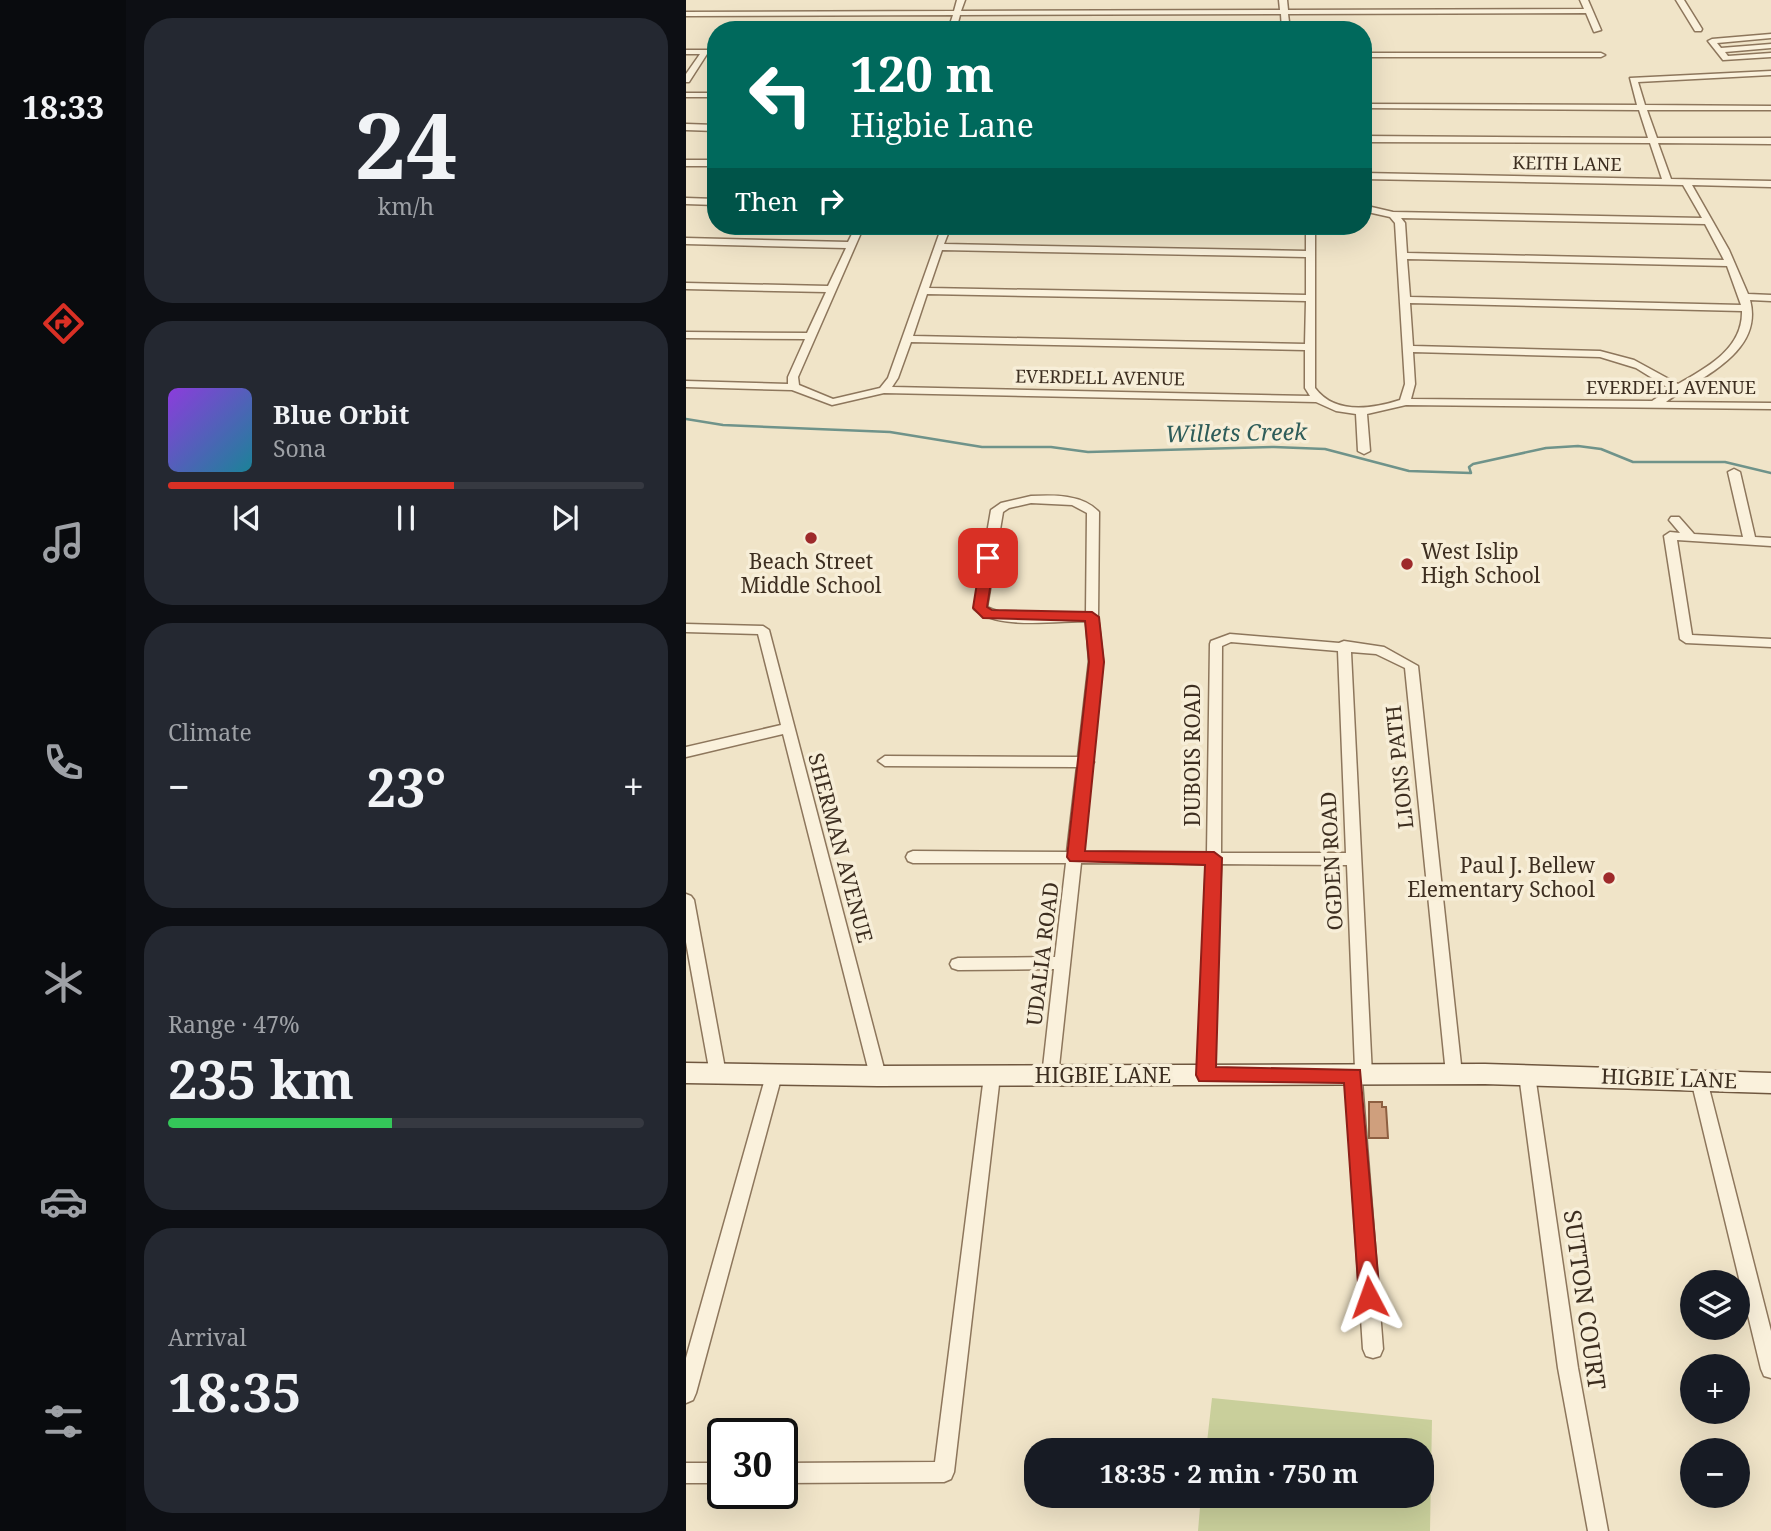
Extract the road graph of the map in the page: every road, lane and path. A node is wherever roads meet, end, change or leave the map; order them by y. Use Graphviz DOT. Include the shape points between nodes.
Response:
graph roads {
  1 [pos="961,0"];
  2 [pos="1283,0"];
  3 [pos="1680,0"];
  4 [pos="1588,5"];
  5 [pos="1284,12"];
  6 [pos="686,13"];
  7 [pos="957,13"];
  8 [pos="955,21"];
  9 [pos="1285,21"];
  10 [pos="1698,29"];
  11 [pos="1597,30"];
  12 [pos="1771,36"];
  13 [pos="1771,46"];
  14 [pos="1719,50"];
  15 [pos="686,52"];
  16 [pos="705,52"];
  17 [pos="1372,55"];
  18 [pos="1601,55"];
  19 [pos="1771,55"];
  20 [pos="1771,73"];
  21 [pos="686,80"];
  22 [pos="686,94"];
  23 [pos="707,95"];
  24 [pos="1372,106"];
  25 [pos="1641,106"];
  26 [pos="1771,108"];
  27 [pos="686,127"];
  28 [pos="707,128"];
  29 [pos="1372,139"];
  30 [pos="1652,139"];
  31 [pos="1771,141"];
  32 [pos="686,163"];
  33 [pos="707,163"];
  34 [pos="1372,176"];
  35 [pos="1667,182"];
  36 [pos="1686,182"];
  37 [pos="1771,184"];
  38 [pos="686,201"];
  39 [pos="707,202"];
  40 [pos="1372,210"];
  41 [pos="1393,215"];
  42 [pos="1707,221"];
  43 [pos="856,235"];
  44 [pos="943,235"];
  45 [pos="1311,235"];
  46 [pos="686,242"];
  47 [pos="851,245"];
  48 [pos="939,247"];
  49 [pos="1311,254"];
  50 [pos="1401,256"];
  51 [pos="1729,263"];
  52 [pos="686,286"];
  53 [pos="831,289"];
  54 [pos="923,291"];
  55 [pos="1311,298"];
  56 [pos="1771,298"];
  57 [pos="1405,300"];
  58 [pos="1746,302"];
  59 [pos="686,335"];
  60 [pos="810,336"];
  61 [pos="906,339"];
  62 [pos="1310,347"];
  63 [pos="1408,349"];
  64 [pos="686,384"];
  65 [pos="794,387"];
  66 [pos="1676,388"];
  67 [pos="884,390"];
  68 [pos="1315,399"];
  69 [pos="1405,402"];
  70 [pos="1656,404"];
  71 [pos="1771,406"];
  72 [pos="1361,411"];
  73 [pos="1364,451"];
  74 [pos="1734,472"];
  75 [pos="1675,520"];
  76 [pos="1692,538"];
  77 [pos="1750,541"];
  78 [pos="1771,542"];
  79 [pos="1092,617"];
  80 [pos="686,628"];
  81 [pos="1771,643"];
  82 [pos="1344,645"];
  83 [pos="788,728"];
  84 [pos="686,752"];
  85 [pos="884,761"];
  86 [pos="1087,762"];
  87 [pos="913,857"];
  88 [pos="1076,857"];
  89 [pos="1214,858"];
  90 [pos="1353,859"];
  91 [pos="686,900"];
  92 [pos="1064,963"];
  93 [pos="958,964"];
  94 [pos="686,1073"];
  95 [pos="719,1074"];
  96 [pos="1454,1074"];
  97 [pos="774,1075"];
  98 [pos="1206,1075"];
  99 [pos="1358,1075"];
  100 [pos="1527,1075"];
  101 [pos="878,1076"];
  102 [pos="992,1076"];
  103 [pos="1050,1076"];
  104 [pos="1699,1080"];
  105 [pos="1771,1083"];
  106 [pos="1373,1349"];
  107 [pos="1771,1369"];
  108 [pos="686,1393"];
  109 [pos="686,1473"];
  110 [pos="707,1473"];
  111 [pos="798,1473"];
  112 [pos="1598,1531"];
  1 -- 7 [label="street"];
  2 -- 5 [label="street"];
  3 -- 10 [label="street"];
  4 -- 5 [label="street"];
  4 -- 11 [label="street"];
  5 -- 7 [label="street"];
  5 -- 9 [label="street"];
  6 -- 7 [label="street"];
  7 -- 8 [label="street"];
  12 -- 14 [label="street" via="1712,41"];
  13 -- 14 [label="street"];
  14 -- 19 [label="street" via="1726,58"];
  15 -- 16 [label="street"];
  16 -- 21 [label="street"];
  17 -- 18 [label="street"];
  20 -- 25 [label="street" via="1633,80"];
  22 -- 23 [label="street"];
  24 -- 25 [label="street"];
  25 -- 26 [label="street"];
  25 -- 30 [label="street"];
  27 -- 28 [label="street"];
  29 -- 30 [label="street"];
  30 -- 31 [label="street"];
  30 -- 35 [label="street"];
  32 -- 33 [label="street"];
  34 -- 35 [label="street, KEITH LANE"];
  35 -- 36 [label="street, KEITH LANE"];
  36 -- 37 [label="street, KEITH LANE"];
  36 -- 42 [label="street"];
  38 -- 39 [label="street"];
  40 -- 41 [label="street"];
  41 -- 42 [label="street"];
  41 -- 50 [label="street" via="1400,223"];
  42 -- 51 [label="street"];
  43 -- 47 [label="street"];
  44 -- 48 [label="street"];
  45 -- 49 [label="street"];
  46 -- 47 [label="street"];
  47 -- 53 [label="street"];
  48 -- 49 [label="street"];
  48 -- 54 [label="street"];
  49 -- 55 [label="street"];
  50 -- 51 [label="street"];
  50 -- 57 [label="street"];
  51 -- 58 [label="street"];
  52 -- 53 [label="street"];
  53 -- 60 [label="street"];
  54 -- 55 [label="street"];
  54 -- 61 [label="street"];
  55 -- 62 [label="street"];
  56 -- 58 [label="street"];
  57 -- 58 [label="street"];
  57 -- 63 [label="street"];
  58 -- 66 [label="street" via="1743,332 1729,353"];
  59 -- 60 [label="street"];
  60 -- 65 [label="street" via="793,377"];
  61 -- 62 [label="street"];
  61 -- 67 [label="street" via="893,379"];
  62 -- 68 [label="street" via="1310,388"];
  63 -- 66 [label="street" via="1600,354 1639,365"];
  63 -- 69 [label="street" via="1410,384"];
  64 -- 65 [label="street"];
  65 -- 67 [label="street, EVERDELL AVENUE" via="832,401"];
  66 -- 70 [label="street"];
  67 -- 68 [label="street, EVERDELL AVENUE"];
  68 -- 72 [label="street, EVERDELL AVENUE"];
  69 -- 70 [label="street, EVERDELL AVENUE"];
  69 -- 72 [label="street, EVERDELL AVENUE"];
  70 -- 71 [label="street, EVERDELL AVENUE"];
  72 -- 73 [label="street"];
  74 -- 77 [label="street"];
  75 -- 76 [label="street"];
  76 -- 77 [label="street"];
  76 -- 81 [label="street" via="1670,536 1686,639"];
  77 -- 78 [label="street"];
  79 -- 79 [label="street, UDALIA ROAD" via="1093,512 1073,501 1004,504 997,510 980,608 989,615"];
  79 -- 86 [label="street, UDALIA ROAD" via="1096,662"];
  80 -- 83 [label="street, SHERMAN AVENUE" via="763,630"];
  82 -- 89 [label="street, DUBOIS ROAD" via="1230,638 1216,644"];
  82 -- 90 [label="street, OGDEN ROAD"];
  82 -- 96 [label="street, LIONS PATH" via="1379,650 1411,666"];
  83 -- 84 [label="street"];
  83 -- 101 [label="street, SHERMAN AVENUE"];
  85 -- 86 [label="street"];
  86 -- 88 [label="street, UDALIA ROAD"];
  87 -- 88 [label="street"];
  88 -- 89 [label="street"];
  88 -- 92 [label="street, UDALIA ROAD"];
  89 -- 90 [label="street"];
  89 -- 98 [label="street, DUBOIS ROAD"];
  90 -- 99 [label="street, OGDEN ROAD"];
  91 -- 95 [label="street"];
  92 -- 93 [label="street"];
  92 -- 103 [label="street, UDALIA ROAD"];
  94 -- 95 [label="main road, HIGBIE LANE"];
  95 -- 97 [label="main road, HIGBIE LANE"];
  96 -- 99 [label="main road, HIGBIE LANE"];
  96 -- 100 [label="main road, HIGBIE LANE"];
  97 -- 101 [label="main road, HIGBIE LANE"];
  97 -- 108 [label="street"];
  98 -- 99 [label="main road, HIGBIE LANE"];
  98 -- 103 [label="main road, HIGBIE LANE"];
  99 -- 106 [label="street, OGDEN ROAD"];
  100 -- 104 [label="main road, HIGBIE LANE"];
  100 -- 112 [label="street, SUTTON COURT" via="1568,1368"];
  101 -- 102 [label="main road, HIGBIE LANE"];
  102 -- 103 [label="main road, HIGBIE LANE"];
  102 -- 111 [label="street" via="944,1472"];
  104 -- 105 [label="main road, HIGBIE LANE"];
  104 -- 107 [label="street"];
  109 -- 110 [label="street"];
}
